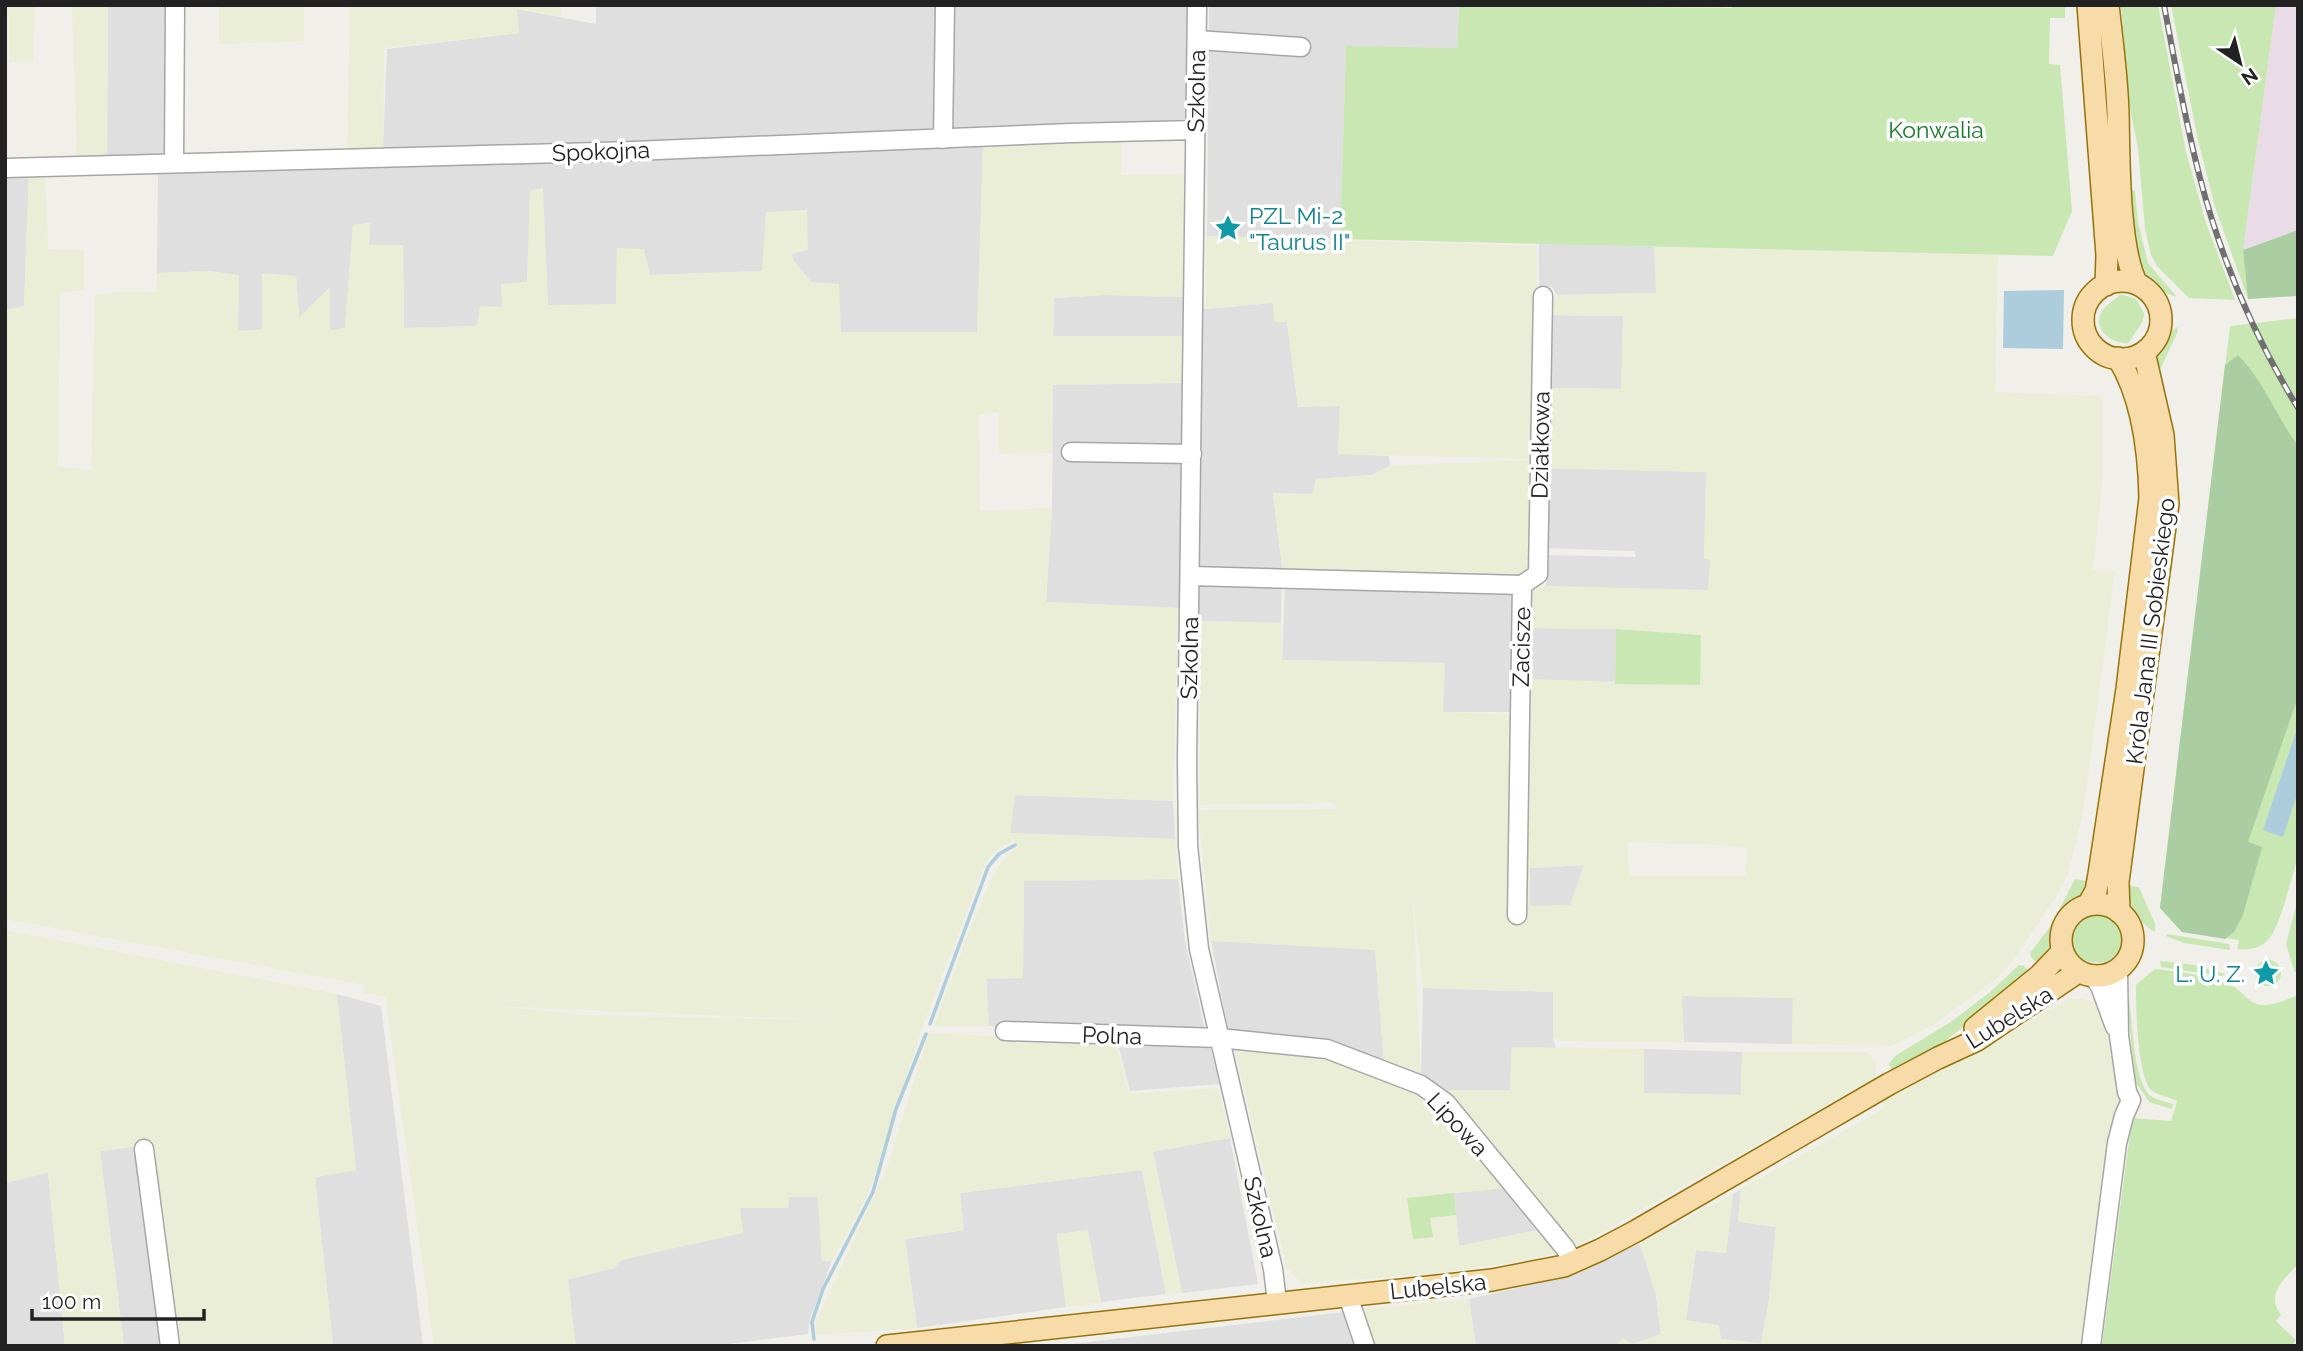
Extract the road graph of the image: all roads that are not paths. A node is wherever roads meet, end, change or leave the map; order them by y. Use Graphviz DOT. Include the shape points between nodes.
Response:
graph roads {
  1 [pos="175,5"];
  2 [pos="945,5"];
  3 [pos="1197,5"];
  4 [pos="2088,5"];
  5 [pos="2108,5"];
  6 [pos="1197,40"];
  7 [pos="1301,47"];
  8 [pos="1196,130"];
  9 [pos="943,139"];
  10 [pos="174,163"];
  11 [pos="5,168"];
  12 [pos="2137,284"];
  13 [pos="2106,285"];
  14 [pos="1543,296"];
  15 [pos="2144,352"];
  16 [pos="2118,358"];
  17 [pos="1071,452"];
  18 [pos="1192,454"];
  19 [pos="1191,576"];
  20 [pos="1522,585"];
  21 [pos="2088,905"];
  22 [pos="2119,912"];
  23 [pos="1517,915"];
  24 [pos="2062,952"];
  25 [pos="2118,970"];
  26 [pos="2085,974"];
  27 [pos="1005,1031"];
  28 [pos="2119,1036"];
  29 [pos="1219,1038"];
  30 [pos="1938,1058"];
  31 [pos="144,1149"];
  32 [pos="1573,1262"];
  33 [pos="1348,1296"];
  34 [pos="1277,1302"];
  35 [pos="170,1346"];
  36 [pos="887,1346"];
  37 [pos="1365,1346"];
  38 [pos="2091,1346"];
  1 -- 10 [label="street"];
  2 -- 9 [label="street"];
  3 -- 6 [label="street, Szkolna"];
  4 -- 13 [label="main road"];
  5 -- 12 [label="main road" via="2125,229 2131,273"];
  6 -- 7 [label="street"];
  6 -- 8 [label="street, Szkolna"];
  8 -- 9 [label="street, Spokojna"];
  8 -- 18 [label="street, Szkolna"];
  9 -- 10 [label="street, Spokojna"];
  10 -- 11 [label="street, Spokojna"];
  12 -- 13 [label="main road"];
  12 -- 15 [label="main road" via="2154,296 2161,316 2157,338"];
  13 -- 16 [label="main road" via="2087,304 2084,326 2098,349"];
  14 -- 20 [label="street, Działkowa" via="1538,574"];
  15 -- 16 [label="main road"];
  15 -- 22 [label="main road, Króla Jana III Sobieskiego" via="2163,435 2168,504 2118,883"];
  16 -- 21 [label="main road, Króla Jana III Sobieskiego" via="2140,417 2150,498 2099,874"];
  17 -- 18 [label="street"];
  18 -- 19 [label="street, Szkolna"];
  19 -- 20 [label="street, Zacisze"];
  19 -- 29 [label="street, Szkolna" via="1188,846 1196,933"];
  20 -- 23 [label="street, Zacisze"];
  21 -- 22 [label="main road"];
  21 -- 24 [label="main road" via="2065,923 2060,937"];
  22 -- 25 [label="main road" via="2129,925 2133,942"];
  24 -- 26 [label="main road" via="2068,963"];
  24 -- 30 [label="main road, Lubelska"];
  25 -- 26 [label="main road" via="2106,975"];
  25 -- 28 [label="street"];
  26 -- 28 [label="street" via="2099,986"];
  26 -- 30 [label="main road, Lubelska" via="1977,1040"];
  27 -- 29 [label="street, Polna"];
  28 -- 38 [label="street" via="2131,1100 2117,1143"];
  29 -- 32 [label="street, Lipowa" via="1327,1049 1430,1090 1453,1112"];
  29 -- 34 [label="street, Szkolna"];
  30 -- 32 [label="main road, Lubelska" via="1636,1231"];
  31 -- 35 [label="street"];
  32 -- 33 [label="main road, Lubelska" via="1527,1274"];
  33 -- 34 [label="main road, Lubelska"];
  33 -- 37 [label="street"];
  34 -- 36 [label="main road, Lubelska"];
}
